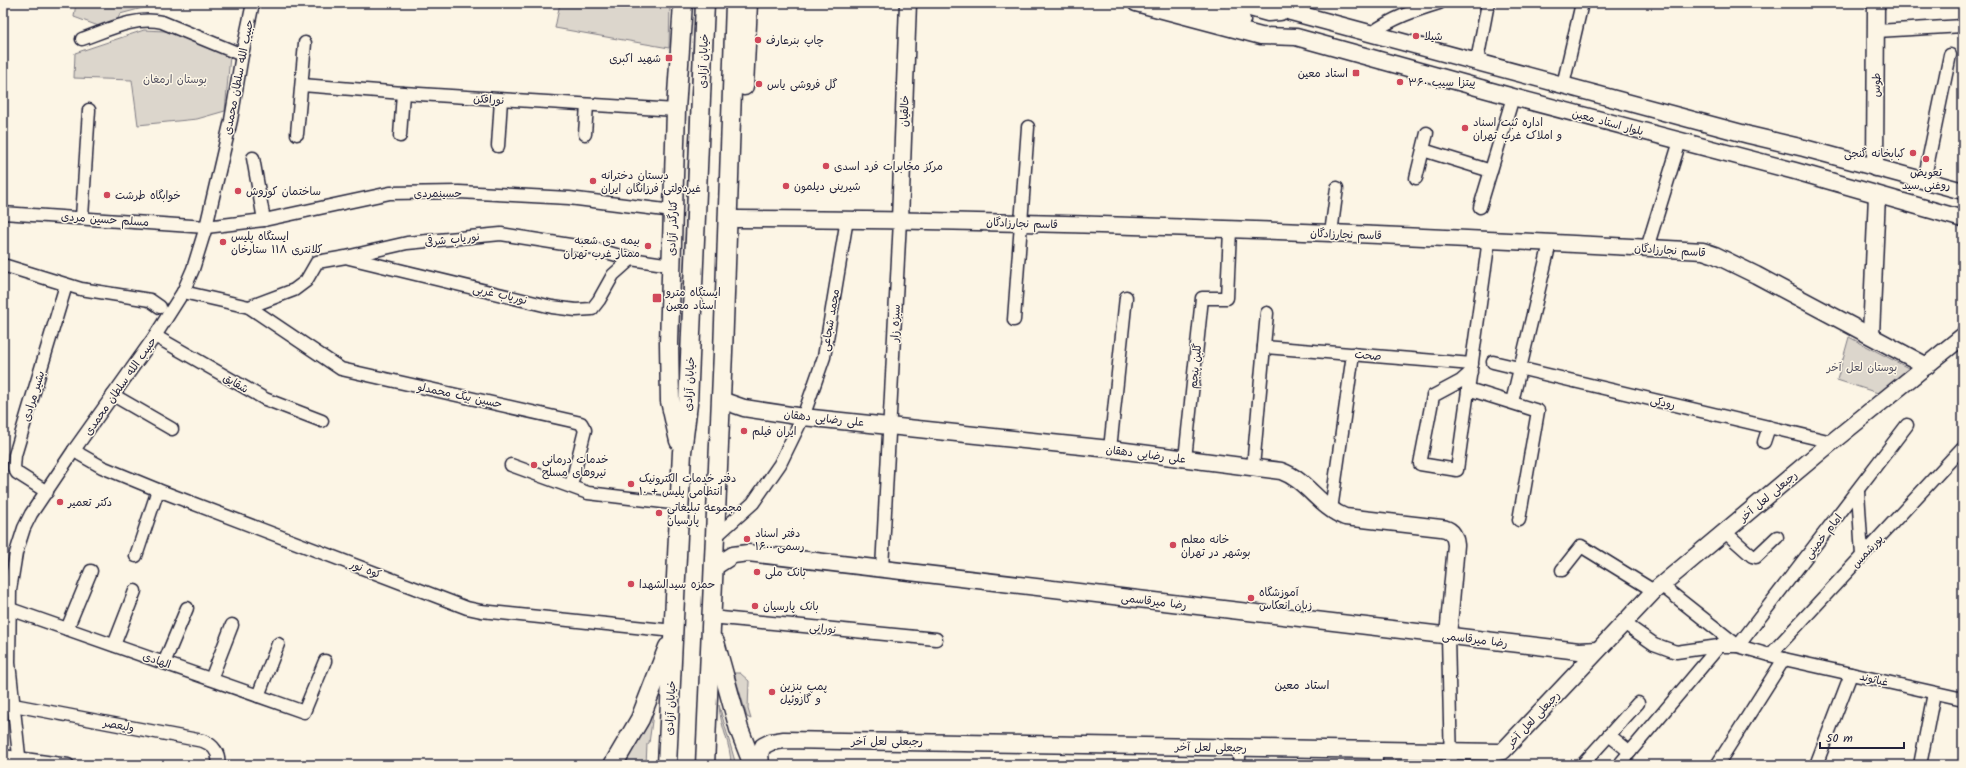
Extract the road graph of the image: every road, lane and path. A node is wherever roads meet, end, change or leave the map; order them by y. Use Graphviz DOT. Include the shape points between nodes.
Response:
graph roads {
  1 [pos="253,3"];
  2 [pos="683,3"];
  3 [pos="705,3"];
  4 [pos="735,3"];
  5 [pos="748,3"];
  6 [pos="908,3"];
  7 [pos="1136,3"];
  8 [pos="1183,3"];
  9 [pos="1232,3"];
  10 [pos="1266,3"];
  11 [pos="1439,3"];
  12 [pos="1488,3"];
  13 [pos="1582,3"];
  14 [pos="1876,3"];
  15 [pos="1291,12"];
  16 [pos="1963,26"];
  17 [pos="1877,31"];
  18 [pos="1372,33"];
  19 [pos="1296,37"];
  20 [pos="82,39"];
  21 [pos="305,43"];
  22 [pos="242,55"];
  23 [pos="1950,55"];
  24 [pos="1477,62"];
  25 [pos="302,85"];
  26 [pos="1563,85"];
  27 [pos="403,93"];
  28 [pos="1512,97"];
  29 [pos="501,100"];
  30 [pos="587,105"];
  31 [pos="89,110"];
  32 [pos="676,110"];
  33 [pos="1028,127"];
  34 [pos="1427,133"];
  35 [pos="297,134"];
  36 [pos="585,134"];
  37 [pos="400,136"];
  38 [pos="1749,136"];
  39 [pos="1680,141"];
  40 [pos="498,146"];
  41 [pos="1804,148"];
  42 [pos="1423,150"];
  43 [pos="1737,156"];
  44 [pos="253,158"];
  45 [pos="1875,168"];
  46 [pos="1491,171"];
  47 [pos="1795,171"];
  48 [pos="1416,178"];
  49 [pos="1924,181"];
  50 [pos="1337,188"];
  51 [pos="1963,191"];
  52 [pos="1877,195"];
  53 [pos="1480,207"];
  54 [pos="672,211"];
  55 [pos="3,213"];
  56 [pos="82,217"];
  57 [pos="737,219"];
  58 [pos="848,219"];
  59 [pos="1963,219"];
  60 [pos="264,220"];
  61 [pos="900,220"];
  62 [pos="1021,222"];
  63 [pos="206,227"];
  64 [pos="1230,230"];
  65 [pos="1331,233"];
  66 [pos="1489,239"];
  67 [pos="1550,243"];
  68 [pos="1647,248"];
  69 [pos="346,257"];
  70 [pos="631,259"];
  71 [pos="3,264"];
  72 [pos="671,265"];
  73 [pos="66,285"];
  74 [pos="182,292"];
  75 [pos="1126,297"];
  76 [pos="160,307"];
  77 [pos="249,307"];
  78 [pos="1267,312"];
  79 [pos="1014,320"];
  80 [pos="1871,335"];
  81 [pos="155,336"];
  82 [pos="1963,336"];
  83 [pos="1264,347"];
  84 [pos="723,352"];
  85 [pos="1354,354"];
  86 [pos="1493,362"];
  87 [pos="1928,366"];
  88 [pos="1471,368"];
  89 [pos="1520,368"];
  90 [pos="1468,389"];
  91 [pos="113,395"];
  92 [pos="721,400"];
  93 [pos="1512,402"];
  94 [pos="803,417"];
  95 [pos="322,421"];
  96 [pos="1907,425"];
  97 [pos="890,426"];
  98 [pos="1768,427"];
  99 [pos="172,429"];
  100 [pos="1764,442"];
  101 [pos="1832,442"];
  102 [pos="1963,447"];
  103 [pos="1110,449"];
  104 [pos="74,450"];
  105 [pos="682,452"];
  106 [pos="1186,459"];
  107 [pos="511,464"];
  108 [pos="1253,467"];
  109 [pos="571,486"];
  110 [pos="158,490"];
  111 [pos="1858,491"];
  112 [pos="47,492"];
  113 [pos="680,504"];
  114 [pos="1331,510"];
  115 [pos="1519,520"];
  116 [pos="1725,532"];
  117 [pos="1777,537"];
  118 [pos="714,538"];
  119 [pos="136,556"];
  120 [pos="1862,556"];
  121 [pos="713,568"];
  122 [pos="882,569"];
  123 [pos="1562,570"];
  124 [pos="91,571"];
  125 [pos="1657,588"];
  126 [pos="135,591"];
  127 [pos="187,608"];
  128 [pos="10,609"];
  129 [pos="710,622"];
  130 [pos="1624,623"];
  131 [pos="232,626"];
  132 [pos="67,629"];
  133 [pos="674,631"];
  134 [pos="1448,636"];
  135 [pos="1727,637"];
  136 [pos="936,639"];
  137 [pos="278,644"];
  138 [pos="114,645"];
  139 [pos="1719,646"];
  140 [pos="1738,646"];
  141 [pos="1598,650"];
  142 [pos="1770,655"];
  143 [pos="1784,659"];
  144 [pos="325,661"];
  145 [pos="164,663"];
  146 [pos="1851,674"];
  147 [pos="211,679"];
  148 [pos="1934,693"];
  149 [pos="258,696"];
  150 [pos="1963,699"];
  151 [pos="1638,703"];
  152 [pos="8,704"];
  153 [pos="1609,735"];
  154 [pos="1239,748"];
  155 [pos="1630,752"];
  156 [pos="3,756"];
  157 [pos="1376,757"];
  158 [pos="1451,758"];
  159 [pos="20,762"];
  160 [pos="68,765"];
  161 [pos="218,765"];
  162 [pos="613,765"];
  163 [pos="667,765"];
  164 [pos="705,765"];
  165 [pos="753,765"];
  166 [pos="761,765"];
  167 [pos="1238,765"];
  168 [pos="1582,765"];
  169 [pos="1619,765"];
  170 [pos="1717,765"];
  171 [pos="1816,765"];
  172 [pos="1920,765"];
  1 -- 22 [label="street, حبیب الله سلطان محمدی"];
  2 -- 32 [label="main road, کنارگذر آزادی"];
  3 -- 105 [label="main road, خیابان آزادی" via="688,404"];
  4 -- 84 [label="main road"];
  5 -- 57 [label="main road"];
  6 -- 61 [label="street, خالقیان"];
  7 -- 19 [label="street, بلوار استاد معین" via="1261,36"];
  8 -- 19 [label="street"];
  9 -- 15 [label="street" via="1268,13"];
  10 -- 15 [label="street"];
  11 -- 18 [label="street" via="1393,20"];
  12 -- 24 [label="street"];
  13 -- 26 [label="street"];
  14 -- 17 [label="street, طوس"];
  15 -- 18 [label="street"];
  16 -- 17 [label="street"];
  17 -- 45 [label="street, طوس"];
  18 -- 24 [label="street"];
  19 -- 28 [label="street, بلوار استاد معین"];
  20 -- 22 [label="street" via="135,21 154,20"];
  21 -- 25 [label="street"];
  22 -- 63 [label="street, حبیب الله سلطان محمدی" via="231,120"];
  23 -- 49 [label="street"];
  24 -- 26 [label="street"];
  25 -- 27 [label="street, نورافکن"];
  25 -- 35 [label="street"];
  26 -- 38 [label="street"];
  27 -- 29 [label="street, نورافکن"];
  27 -- 37 [label="street"];
  28 -- 39 [label="street, بلوار استاد معین"];
  28 -- 46 [label="street"];
  29 -- 30 [label="street, نورافکن"];
  29 -- 40 [label="street"];
  30 -- 32 [label="street, نورافکن"];
  30 -- 36 [label="street"];
  31 -- 56 [label="street"];
  32 -- 54 [label="main road, کنارگذر آزادی"];
  33 -- 62 [label="street"];
  34 -- 42 [label="street"];
  38 -- 41 [label="street"];
  38 -- 43 [label="street" via="1757,143 1754,154"];
  39 -- 43 [label="street, بلوار استاد معین"];
  39 -- 68 [label="street"];
  41 -- 45 [label="street"];
  41 -- 47 [label="street" via="1787,148 1784,152 1784,163"];
  42 -- 46 [label="street"];
  42 -- 48 [label="street"];
  43 -- 47 [label="street, بلوار استاد معین"];
  44 -- 60 [label="street"];
  45 -- 49 [label="street"];
  46 -- 53 [label="street"];
  47 -- 52 [label="street, بلوار استاد معین"];
  49 -- 51 [label="street"];
  50 -- 65 [label="street"];
  52 -- 59 [label="street, بلوار استاد معین"];
  52 -- 80 [label="street"];
  54 -- 60 [label="street, حسینمردی" via="570,198 459,192 397,193"];
  54 -- 72 [label="main road, کنارگذر آزادی"];
  55 -- 56 [label="street, مسلم حسین مردی"];
  56 -- 63 [label="street, مسلم حسین مردی"];
  57 -- 58 [label="street, قاسم نجارزادگان"];
  57 -- 84 [label="main road" via="731,300"];
  58 -- 61 [label="street, قاسم نجارزادگان"];
  58 -- 94 [label="street, محمد شجاعی" via="824,356"];
  60 -- 63 [label="street, حسینمردی"];
  61 -- 62 [label="street, قاسم نجارزادگان"];
  61 -- 97 [label="street, سبزه زار"];
  62 -- 64 [label="street, قاسم نجارزادگان"];
  62 -- 79 [label="street"];
  63 -- 74 [label="street, حبیب الله سلطان محمدی" via="193,269"];
  64 -- 65 [label="street, قاسم نجارزادگان"];
  64 -- 106 [label="street, گلبن پنجم" via="1227,298 1202,298"];
  65 -- 66 [label="street, قاسم نجارزادگان"];
  66 -- 67 [label="street, قاسم نجارزادگان"];
  66 -- 88 [label="street"];
  67 -- 68 [label="street, قاسم نجارزادگان"];
  67 -- 89 [label="street"];
  68 -- 80 [label="street, قاسم نجارزادگان" via="1709,253"];
  69 -- 70 [label="street, نوریاب شرقی" via="407,243 501,234 595,249"];
  69 -- 70 [label="street, نوریاب غربی" via="576,310 592,309 596,306 609,281"];
  69 -- 77 [label="street, نوریاب شرقی" via="316,262 306,281 294,290"];
  70 -- 72 [label="street, نوریاب شرقی"];
  71 -- 73 [label="street"];
  72 -- 105 [label="main road, کنارگذر آزادی" via="670,401"];
  73 -- 76 [label="street" via="150,300"];
  73 -- 112 [label="street, بشیر مرادی" via="15,455 14,468 17,473"];
  74 -- 77 [label="street, حسین بیگ محمدلو"];
  74 -- 81 [label="street, حبیب الله سلطان محمدی"];
  75 -- 103 [label="street"];
  77 -- 109 [label="street, حسین بیگ محمدلو" via="341,369 581,423 585,430"];
  78 -- 83 [label="street"];
  80 -- 87 [label="street, قاسم نجارزادگان"];
  81 -- 91 [label="street, حبیب الله سلطان محمدی"];
  81 -- 95 [label="street, شقایق" via="265,399"];
  82 -- 87 [label="street, رجبعلی لعل آخر"];
  83 -- 85 [label="street, صحت"];
  83 -- 108 [label="street"];
  84 -- 92 [label="main road"];
  85 -- 88 [label="street, صحت"];
  85 -- 114 [label="street"];
  86 -- 89 [label="street, رودکی"];
  87 -- 101 [label="street, رجبعلی لعل آخر"];
  88 -- 90 [label="street"];
  88 -- 90 [label="street" via="1461,381 1433,396 1420,464 1457,470"];
  89 -- 93 [label="street"];
  89 -- 98 [label="street, رودکی"];
  90 -- 93 [label="street"];
  91 -- 99 [label="street"];
  91 -- 104 [label="street, حبیب الله سلطان محمدی"];
  92 -- 94 [label="street, علی رضایی دهقان" via="736,406"];
  92 -- 118 [label="main road"];
  93 -- 115 [label="street" via="1538,411"];
  94 -- 97 [label="street, علی رضایی دهقان"];
  94 -- 118 [label="street, محمد شجاعی" via="780,464 753,503"];
  96 -- 111 [label="street, امام خمینی"];
  97 -- 103 [label="street, علی رضایی دهقان"];
  97 -- 122 [label="street, سبزه زار"];
  98 -- 100 [label="street"];
  98 -- 101 [label="street, رودکی"];
  101 -- 116 [label="street, رجبعلی لعل آخر"];
  102 -- 120 [label="street, پورشمس"];
  103 -- 106 [label="street, علی رضایی دهقان"];
  104 -- 110 [label="street, کوه نور" via="102,467"];
  104 -- 112 [label="street, حبیب الله سلطان محمدی"];
  105 -- 113 [label="main road, خیابان آزادی"];
  106 -- 108 [label="street, علی رضایی دهقان"];
  107 -- 109 [label="street"];
  108 -- 114 [label="street, علی رضایی دهقان" via="1291,475"];
  109 -- 113 [label="street" via="588,493"];
  110 -- 119 [label="street"];
  110 -- 133 [label="street, کوه نور" via="467,608"];
  111 -- 120 [label="street"];
  111 -- 140 [label="street, امام خمینی"];
  112 -- 128 [label="street, حبیب الله سلطان محمدی" via="31,514 16,553 10,590"];
  113 -- 133 [label="main road, خیابان آزادی"];
  114 -- 134 [label="street, علی رضایی دهقان" via="1345,518 1441,528 1452,533 1456,545"];
  116 -- 117 [label="street" via="1756,557"];
  116 -- 125 [label="street, رجبعلی لعل آخر"];
  118 -- 121 [label="main road"];
  120 -- 142 [label="street, پورشمس"];
  121 -- 122 [label="street, رضا میرقاسمی" via="733,555 748,553"];
  121 -- 129 [label="main road"];
  122 -- 134 [label="street, رضا میرقاسمی"];
  123 -- 125 [label="street" via="1581,546"];
  124 -- 132 [label="street"];
  125 -- 130 [label="street, رجبعلی لعل آخر"];
  125 -- 135 [label="street"];
  126 -- 138 [label="street"];
  127 -- 145 [label="street"];
  128 -- 132 [label="street, الهادی"];
  128 -- 152 [label="street, حبیب الله سلطان محمدی"];
  129 -- 136 [label="street, نورانی"];
  129 -- 164 [label="main road"];
  129 -- 165 [label="main road" via="739,729"];
  130 -- 139 [label="street" via="1654,644 1676,652"];
  130 -- 141 [label="street, رجبعلی لعل آخر"];
  131 -- 147 [label="street"];
  132 -- 138 [label="street, الهادی"];
  133 -- 162 [label="main road" via="640,719"];
  133 -- 163 [label="main road, خیابان آزادی"];
  134 -- 141 [label="street, رضا میرقاسمی" via="1579,652"];
  134 -- 158 [label="street"];
  135 -- 139 [label="street"];
  135 -- 140 [label="street"];
  137 -- 149 [label="street"];
  138 -- 145 [label="street, الهادی"];
  139 -- 140 [label="street"];
  139 -- 155 [label="street"];
  140 -- 142 [label="street, غیاثوند"];
  141 -- 158 [label="street, رجبعلی لعل آخر" via="1503,750"];
  142 -- 143 [label="street, غیاثوند"];
  143 -- 146 [label="street, غیاثوند"];
  143 -- 170 [label="street"];
  144 -- 149 [label="street, الهادی" via="304,712"];
  145 -- 147 [label="street, الهادی"];
  146 -- 148 [label="street, غیاثوند"];
  146 -- 171 [label="street"];
  147 -- 149 [label="street, الهادی"];
  148 -- 150 [label="street, غیاثوند"];
  148 -- 172 [label="street"];
  151 -- 153 [label="street"];
  152 -- 159 [label="street, حبیب الله سلطان محمدی"];
  152 -- 161 [label="street, ولیعصر" via="203,741 210,744 218,754"];
  153 -- 155 [label="street"];
  153 -- 168 [label="street"];
  154 -- 157 [label="street, رجبعلی لعل آخر"];
  154 -- 166 [label="street, رجبعلی لعل آخر" via="779,740 763,746 760,754"];
  154 -- 167 [label="street"];
  155 -- 169 [label="street"];
  156 -- 159 [label="street"];
  157 -- 158 [label="street, رجبعلی لعل آخر"];
  159 -- 160 [label="street"];
}
